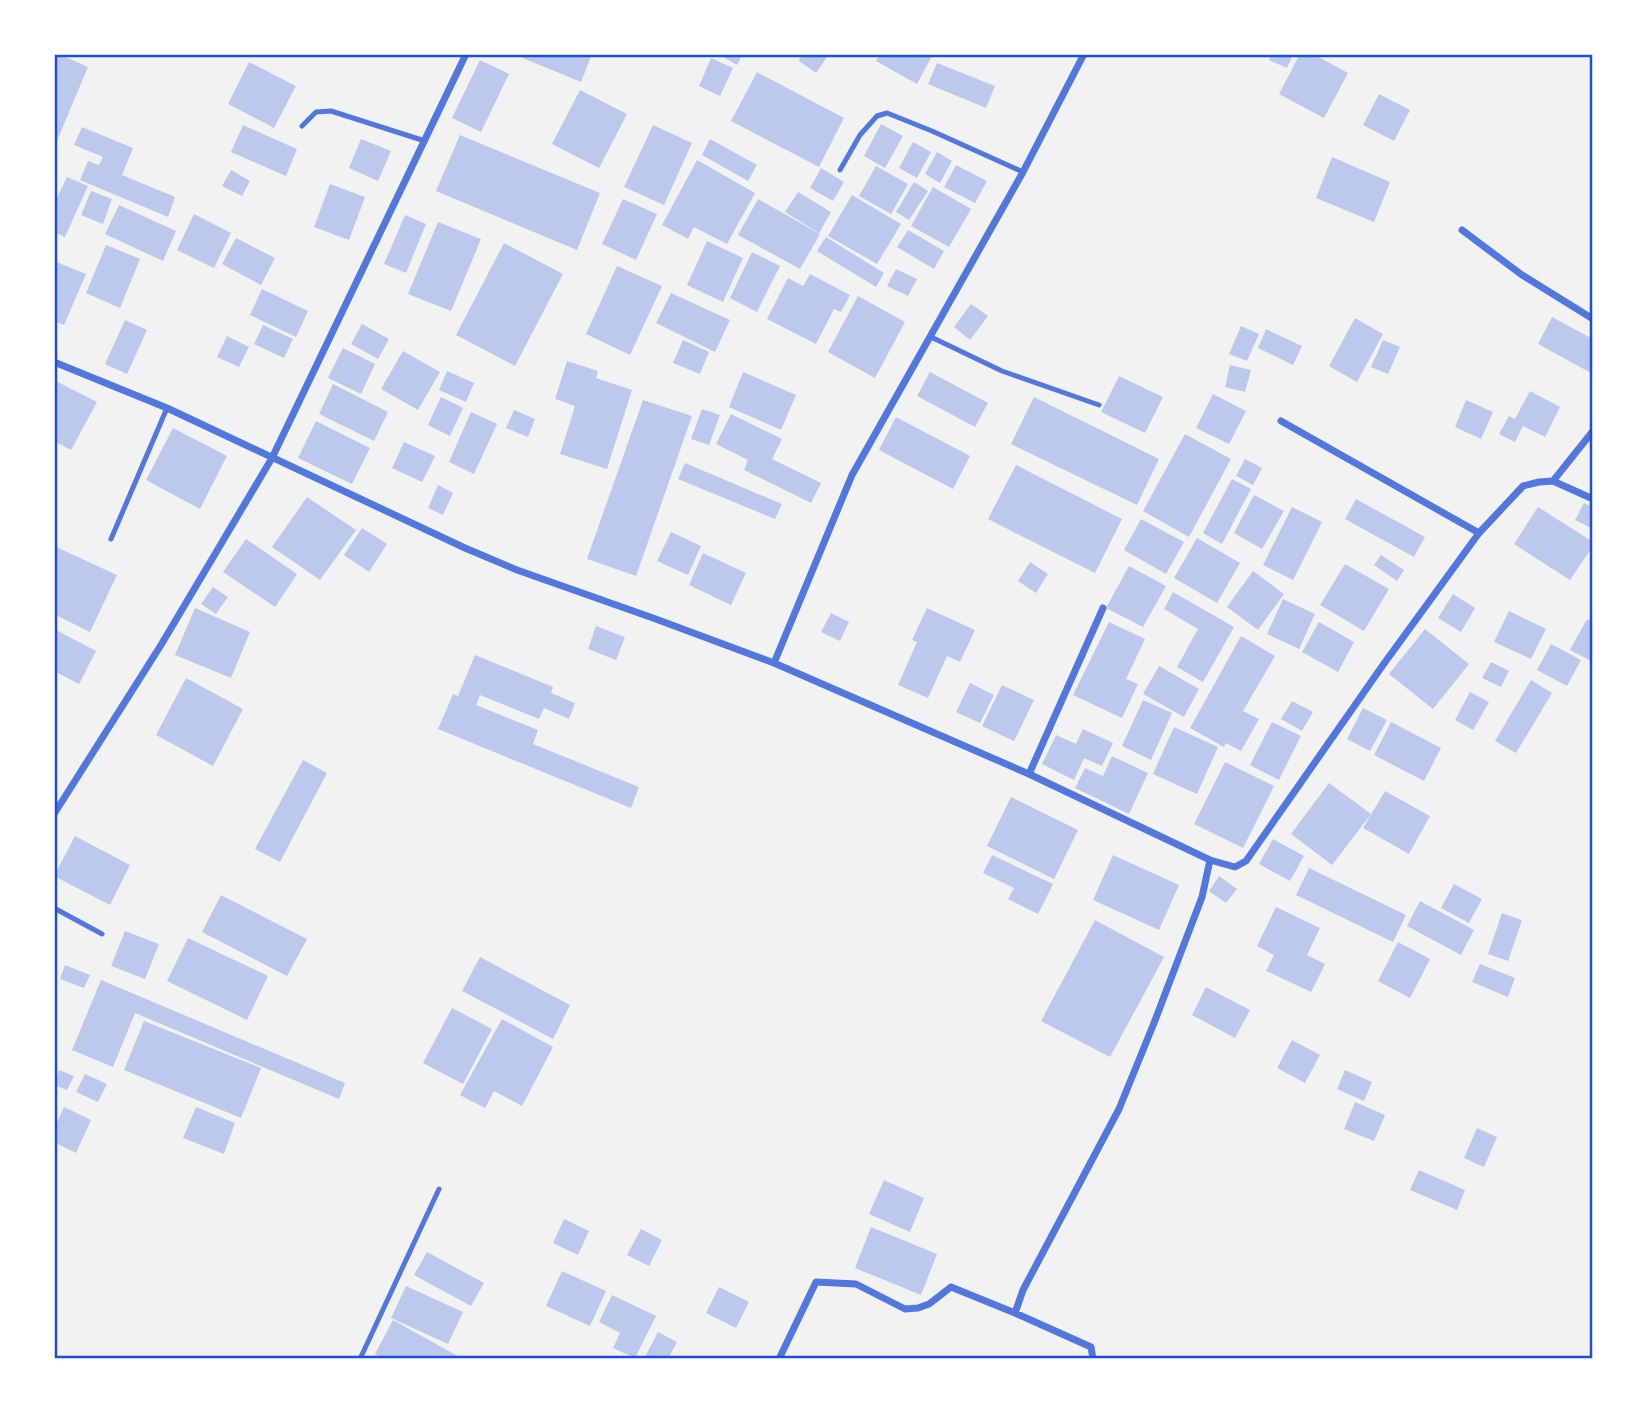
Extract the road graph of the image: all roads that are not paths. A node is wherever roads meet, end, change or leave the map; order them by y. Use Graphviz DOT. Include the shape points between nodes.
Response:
graph roads {
  1 [pos="466,54"];
  2 [pos="1084,54"];
  3 [pos="302,126"];
  4 [pos="425,141"];
  5 [pos="840,170"];
  6 [pos="1023,172"];
  7 [pos="1462,230"];
  8 [pos="1593,319"];
  9 [pos="931,337"];
  10 [pos="54,362"];
  11 [pos="1099,405"];
  12 [pos="167,408"];
  13 [pos="1281,421"];
  14 [pos="1593,432"];
  15 [pos="272,458"];
  16 [pos="1553,481"];
  17 [pos="1593,499"];
  18 [pos="1479,533"];
  19 [pos="111,539"];
  20 [pos="1104,608"];
  21 [pos="774,663"];
  22 [pos="1029,774"];
  23 [pos="54,814"];
  24 [pos="1210,860"];
  25 [pos="54,908"];
  26 [pos="102,934"];
  27 [pos="439,1189"];
  28 [pos="1015,1313"];
  29 [pos="360,1359"];
  30 [pos="779,1359"];
  31 [pos="1093,1359"];
  1 -- 4 [label="street"];
  2 -- 6 [label="street"];
  3 -- 4 [label="lane" via="316,112 331,111"];
  4 -- 15 [label="street"];
  5 -- 6 [label="lane" via="860,135 877,116 887,113"];
  6 -- 9 [label="street"];
  7 -- 8 [label="street" via="1522,275"];
  9 -- 11 [label="lane" via="1002,371"];
  9 -- 21 [label="street" via="852,475"];
  10 -- 12 [label="street"];
  12 -- 15 [label="street"];
  12 -- 19 [label="lane"];
  13 -- 18 [label="street"];
  14 -- 16 [label="street"];
  15 -- 21 [label="street" via="507,566"];
  15 -- 23 [label="street"];
  16 -- 17 [label="street"];
  16 -- 18 [label="street" via="1523,486"];
  18 -- 24 [label="street" via="1246,861 1235,867"];
  20 -- 22 [label="street"];
  21 -- 22 [label="street"];
  22 -- 24 [label="street"];
  24 -- 28 [label="street" via="1202,897 1119,1109"];
  25 -- 26 [label="lane"];
  27 -- 29 [label="lane"];
  28 -- 30 [label="street" via="951,1287 929,1304 905,1309 856,1284 816,1282"];
  28 -- 31 [label="street" via="1091,1347"];
}
